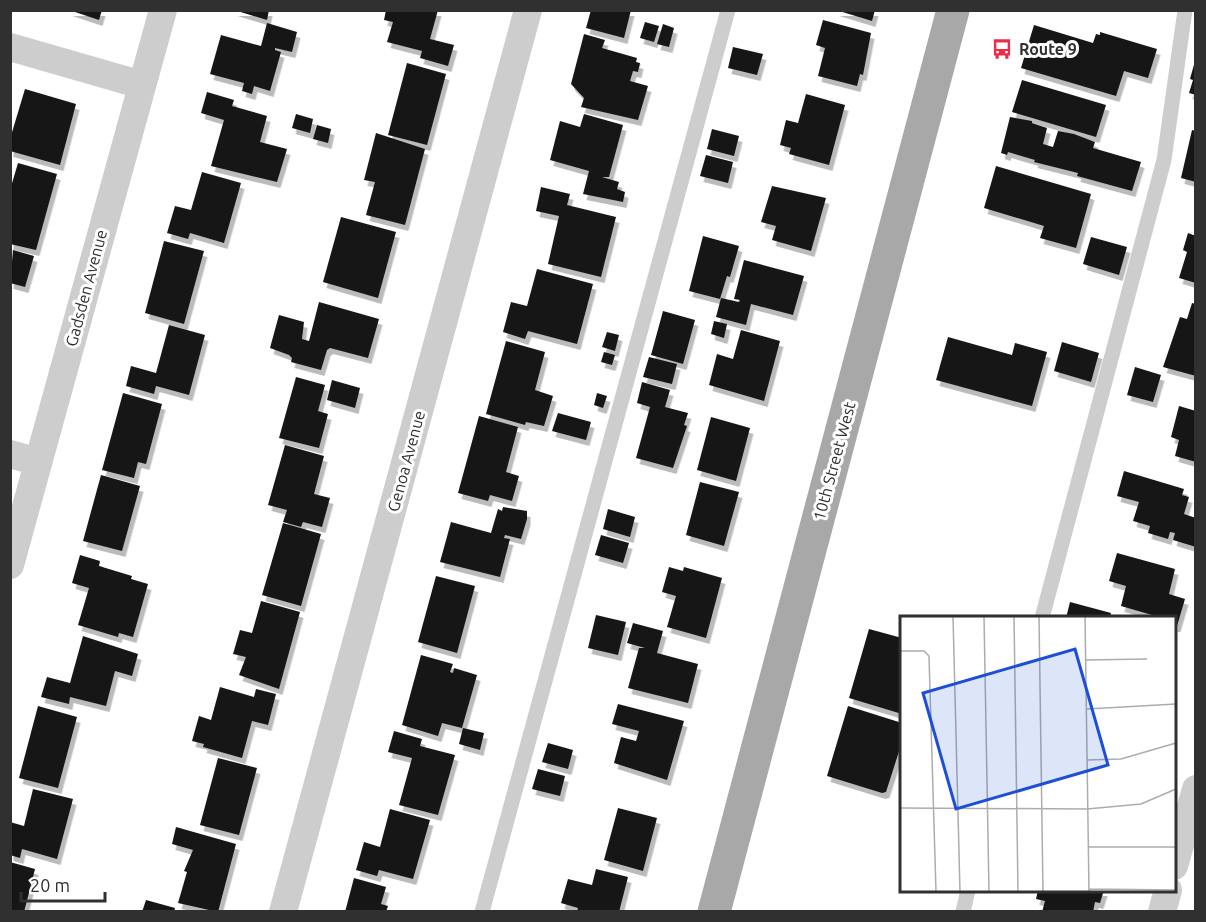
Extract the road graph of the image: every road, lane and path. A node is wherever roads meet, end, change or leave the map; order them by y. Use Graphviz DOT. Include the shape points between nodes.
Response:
graph roads {
  1 [pos="163,10"];
  2 [pos="528,10"];
  3 [pos="728,10"];
  4 [pos="953,10"];
  5 [pos="1185,10"];
  6 [pos="10,47"];
  7 [pos="142,86"];
  8 [pos="10,454"];
  9 [pos="38,462"];
  10 [pos="10,565"];
  11 [pos="1043,616"];
  12 [pos="1196,789"];
  13 [pos="1176,859"];
  14 [pos="968,892"];
  15 [pos="1168,892"];
  16 [pos="283,912"];
  17 [pos="482,912"];
  18 [pos="714,912"];
  19 [pos="963,912"];
  20 [pos="1162,912"];
  1 -- 7 [label="street, Gadsden Avenue"];
  2 -- 16 [label="street, Genoa Avenue"];
  3 -- 17 [label="lane"];
  4 -- 18 [label="main road, 10th Street West"];
  5 -- 11 [label="lane" via="1164,160"];
  6 -- 7 [label="street"];
  7 -- 9 [label="street, Gadsden Avenue"];
  8 -- 9 [label="street"];
  9 -- 10 [label="street, Gadsden Avenue"];
  12 -- 13 [label="street"];
  14 -- 19 [label="lane"];
  15 -- 20 [label="street"];
}
